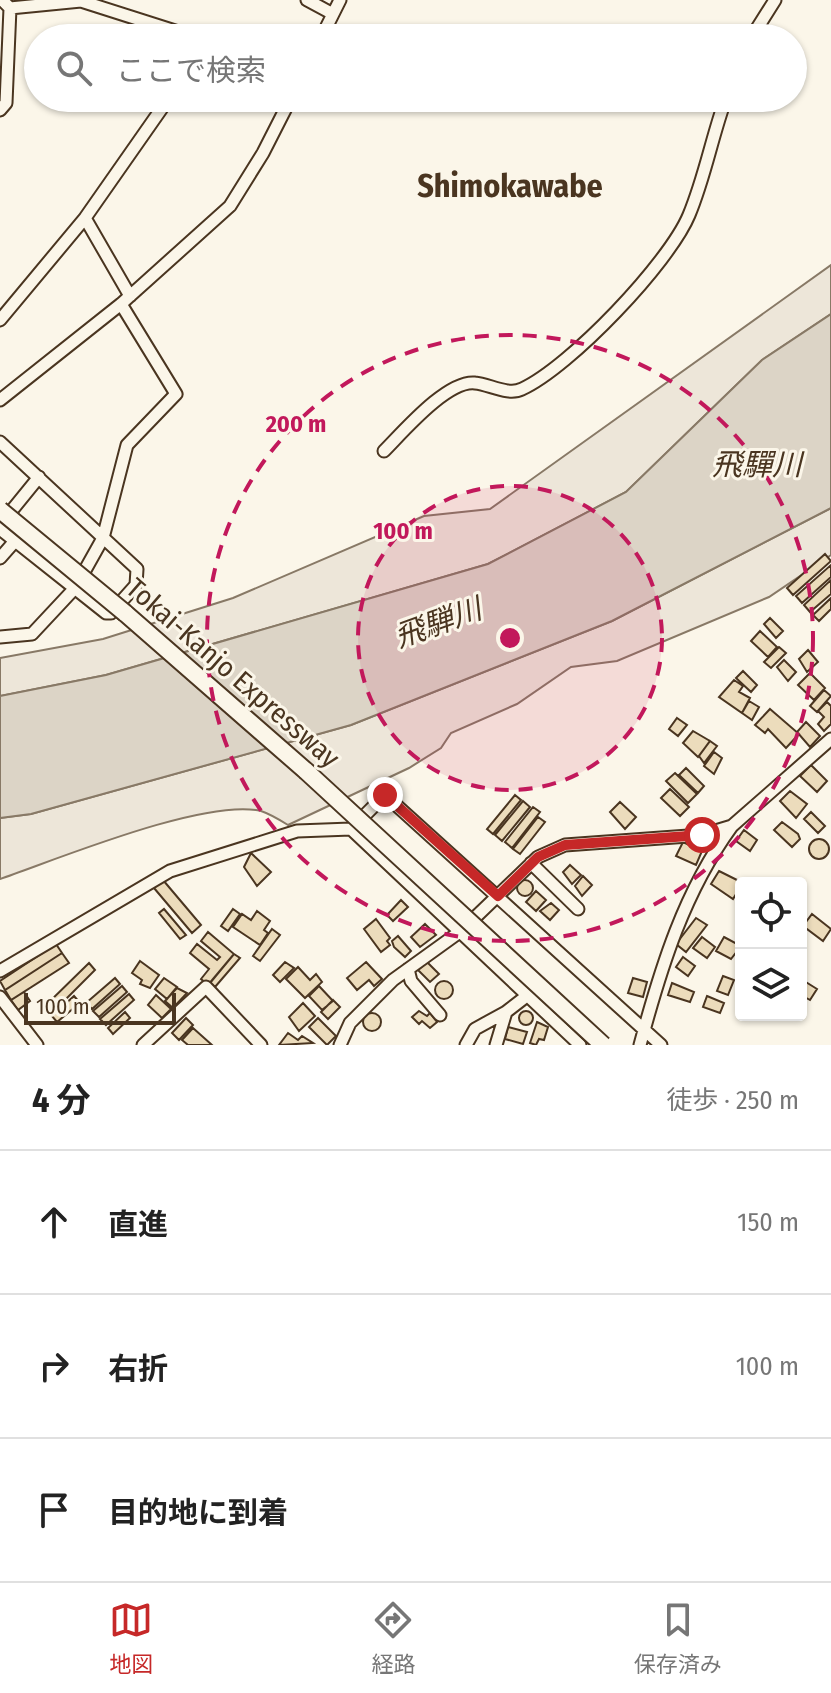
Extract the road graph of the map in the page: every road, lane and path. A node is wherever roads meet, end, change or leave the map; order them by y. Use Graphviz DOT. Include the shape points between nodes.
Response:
graph roads {
  1 [pos="307,0"];
  2 [pos="340,0"];
  3 [pos="775,0"];
  4 [pos="6,4"];
  5 [pos="333,14"];
  6 [pos="153,24"];
  7 [pos="328,24"];
  8 [pos="760,24"];
  9 [pos="0,110"];
  10 [pos="159,112"];
  11 [pos="284,112"];
  12 [pos="722,112"];
  13 [pos="85,218"];
  14 [pos="126,300"];
  15 [pos="0,320"];
  16 [pos="0,400"];
  17 [pos="0,442"];
  18 [pos="384,451"];
  19 [pos="39,477"];
  20 [pos="0,510"];
  21 [pos="0,526"];
  22 [pos="103,538"];
  23 [pos="15,541"];
  24 [pos="0,558"];
  25 [pos="75,588"];
  26 [pos="0,637"];
  27 [pos="830,742"];
  28 [pos="732,826"];
  29 [pos="351,829"];
  30 [pos="531,863"];
  31 [pos="498,896"];
  32 [pos="578,909"];
  33 [pos="461,931"];
  34 [pos="408,969"];
  35 [pos="0,971"];
  36 [pos="528,995"];
  37 [pos="0,997"];
  38 [pos="506,1012"];
  39 [pos="440,1015"];
  40 [pos="644,1029"];
  41 [pos="37,1045"];
  42 [pos="143,1045"];
  43 [pos="261,1045"];
  44 [pos="340,1045"];
  45 [pos="466,1045"];
  46 [pos="496,1045"];
  47 [pos="580,1045"];
  48 [pos="603,1045"];
  49 [pos="640,1045"];
  50 [pos="661,1045"];
  1 -- 5 [label="street"];
  2 -- 5 [label="street"];
  3 -- 8 [label="street"];
  4 -- 6 [label="street" via="81,1"];
  4 -- 9 [label="street" via="6,103"];
  5 -- 7 [label="street"];
  10 -- 13 [label="street"];
  11 -- 14 [label="street" via="230,206"];
  12 -- 18 [label="street" via="688,217 616,311 524,389 463,383 446,392"];
  13 -- 14 [label="street"];
  13 -- 15 [label="street"];
  14 -- 16 [label="street"];
  14 -- 22 [label="street" via="176,394 127,445"];
  17 -- 19 [label="street"];
  19 -- 21 [label="street"];
  19 -- 22 [label="street"];
  20 -- 48 [label="highway, Tokai-Kanjo Expressway, bridge" via="314,778"];
  21 -- 23 [label="street"];
  22 -- 25 [label="street"];
  22 -- 25 [label="street" via="137,569 136,585 111,613"];
  23 -- 24 [label="street"];
  23 -- 25 [label="street"];
  25 -- 26 [label="street" via="32,634"];
  27 -- 28 [label="street"];
  28 -- 30 [label="street" via="702,835 565,845"];
  28 -- 40 [label="street" via="696,879"];
  29 -- 31 [label="street" via="385,795"];
  29 -- 33 [label="street"];
  29 -- 35 [label="street" via="297,831 170,871"];
  30 -- 31 [label="street"];
  30 -- 32 [label="street"];
  31 -- 33 [label="street"];
  31 -- 40 [label="street"];
  33 -- 34 [label="street"];
  33 -- 36 [label="street"];
  34 -- 39 [label="street" via="411,981"];
  34 -- 44 [label="street" via="350,1023"];
  36 -- 38 [label="street"];
  36 -- 47 [label="street"];
  37 -- 41 [label="street"];
  38 -- 45 [label="street" via="475,1029"];
  38 -- 46 [label="street"];
  40 -- 49 [label="street"];
  40 -- 50 [label="street"];
  42 -- 43 [label="street" via="206,987"];
}
